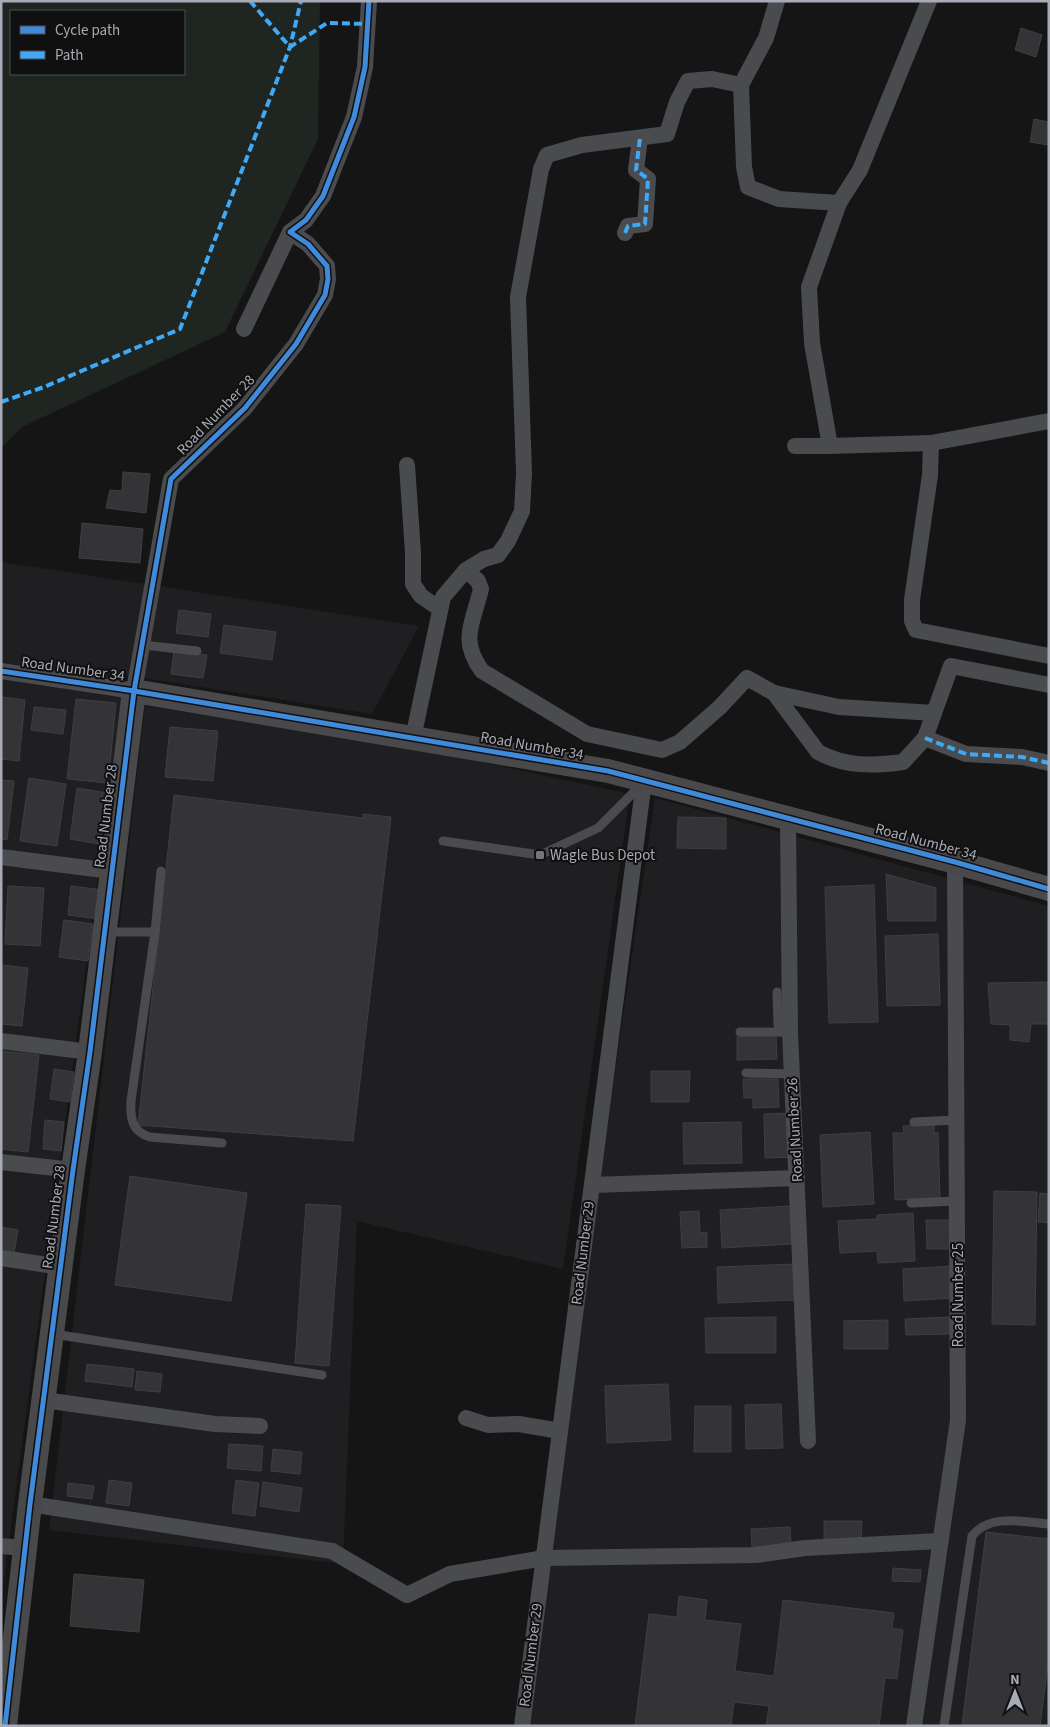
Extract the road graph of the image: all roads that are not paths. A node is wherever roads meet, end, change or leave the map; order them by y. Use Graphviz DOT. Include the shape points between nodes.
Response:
graph roads {
  1 [pos="369,1"];
  2 [pos="777,1"];
  3 [pos="929,1"];
  4 [pos="741,85"];
  5 [pos="640,138"];
  6 [pos="839,203"];
  7 [pos="290,232"];
  8 [pos="626,233"];
  9 [pos="244,329"];
  10 [pos="1049,421"];
  11 [pos="931,443"];
  12 [pos="795,446"];
  13 [pos="830,446"];
  14 [pos="407,466"];
  15 [pos="466,570"];
  16 [pos="440,609"];
  17 [pos="142,645"];
  18 [pos="196,651"];
  19 [pos="1049,656"];
  20 [pos="1,671"];
  21 [pos="1049,685"];
  22 [pos="134,691"];
  23 [pos="774,693"];
  24 [pos="934,714"];
  25 [pos="413,738"];
  26 [pos="925,738"];
  27 [pos="1049,763"];
  28 [pos="644,781"];
  29 [pos="788,819"];
  30 [pos="443,841"];
  31 [pos="1,857"];
  32 [pos="954,862"];
  33 [pos="111,871"];
  34 [pos="161,871"];
  35 [pos="1049,889"];
  36 [pos="104,932"];
  37 [pos="155,932"];
  38 [pos="777,992"];
  39 [pos="784,1007"];
  40 [pos="784,1029"];
  41 [pos="740,1032"];
  42 [pos="1,1041"];
  43 [pos="90,1052"];
  44 [pos="746,1073"];
  45 [pos="792,1074"];
  46 [pos="957,1120"];
  47 [pos="914,1122"];
  48 [pos="222,1143"];
  49 [pos="1,1162"];
  50 [pos="73,1170"];
  51 [pos="797,1178"];
  52 [pos="592,1184"];
  53 [pos="957,1201"];
  54 [pos="911,1203"];
  55 [pos="1,1258"];
  56 [pos="60,1267"];
  57 [pos="52,1334"];
  58 [pos="322,1375"];
  59 [pos="44,1400"];
  60 [pos="466,1418"];
  61 [pos="260,1426"];
  62 [pos="560,1431"];
  63 [pos="808,1441"];
  64 [pos="30,1504"];
  65 [pos="1049,1524"];
  66 [pos="940,1541"];
  67 [pos="1,1546"];
  68 [pos="25,1548"];
  69 [pos="544,1558"];
  70 [pos="5,1726"];
  71 [pos="522,1726"];
  72 [pos="914,1726"];
  73 [pos="944,1726"];
  1 -- 7 [label="street" via="365,66 354,117 323,196 306,220"];
  2 -- 4 [label="street" via="766,38"];
  3 -- 6 [label="street" via="860,170"];
  4 -- 5 [label="street" via="712,79 688,81 667,134"];
  4 -- 6 [label="street" via="744,167 748,187 779,199"];
  5 -- 8 [label="street" via="636,170 648,179 645,224 628,226"];
  5 -- 15 [label="street" via="559,150 547,155 540,169 518,297 524,473 522,511 498,555 484,558"];
  6 -- 13 [label="street" via="809,287 812,344"];
  7 -- 9 [label="street"];
  7 -- 17 [label="street, Road Number 28" via="308,244 327,266 325,295 296,344 245,408 171,479"];
  10 -- 11 [label="street"];
  11 -- 13 [label="street"];
  11 -- 19 [label="street" via="930,475 912,600 912,621 916,630"];
  12 -- 13 [label="street"];
  14 -- 16 [label="street" via="413,584 421,596"];
  15 -- 16 [label="street" via="443,597"];
  15 -- 23 [label="street" via="478,581 480,589 468,646 473,659 482,671 588,734 662,750 680,742 747,678"];
  16 -- 25 [label="street"];
  17 -- 18 [label="lane"];
  17 -- 22 [label="street, Road Number 28"];
  20 -- 22 [label="street, Road Number 34"];
  21 -- 24 [label="street" via="951,666"];
  22 -- 25 [label="street, Road Number 34"];
  22 -- 33 [label="street, Road Number 28"];
  23 -- 24 [label="street" via="839,707"];
  23 -- 26 [label="street" via="818,752 829,758 875,766 903,762"];
  24 -- 26 [label="street"];
  25 -- 28 [label="street, Road Number 34" via="608,771"];
  26 -- 27 [label="street" via="966,754 1022,757"];
  28 -- 29 [label="street, Road Number 34"];
  28 -- 30 [label="lane" via="598,828 540,855"];
  28 -- 52 [label="street, Road Number 29"];
  29 -- 32 [label="street, Road Number 34"];
  29 -- 39 [label="street, Road Number 26"];
  31 -- 33 [label="street"];
  32 -- 35 [label="street, Road Number 34"];
  32 -- 46 [label="street, Road Number 25"];
  33 -- 36 [label="street, Road Number 28"];
  34 -- 37 [label="lane"];
  36 -- 37 [label="lane"];
  36 -- 43 [label="street, Road Number 28"];
  37 -- 48 [label="lane" via="131,1101 132,1121 142,1135 150,1137"];
  38 -- 39 [label="lane"];
  39 -- 40 [label="street, Road Number 26"];
  40 -- 41 [label="lane"];
  40 -- 45 [label="street, Road Number 26"];
  42 -- 43 [label="street"];
  43 -- 50 [label="street, Road Number 28"];
  44 -- 45 [label="lane"];
  45 -- 51 [label="street, Road Number 26"];
  46 -- 47 [label="lane"];
  46 -- 53 [label="street, Road Number 25"];
  49 -- 50 [label="street"];
  50 -- 56 [label="street, Road Number 28"];
  51 -- 52 [label="street"];
  51 -- 63 [label="street, Road Number 26"];
  52 -- 62 [label="street, Road Number 29"];
  53 -- 54 [label="lane"];
  53 -- 66 [label="street, Road Number 25" via="958,1420"];
  55 -- 56 [label="street"];
  56 -- 57 [label="street, Road Number 28"];
  57 -- 58 [label="lane"];
  57 -- 59 [label="street, Road Number 28"];
  59 -- 61 [label="street" via="215,1424"];
  59 -- 64 [label="street, Road Number 28"];
  60 -- 62 [label="street" via="488,1425 520,1424"];
  62 -- 69 [label="street, Road Number 29"];
  64 -- 68 [label="street, Road Number 28"];
  64 -- 69 [label="street" via="332,1551 407,1595 450,1574"];
  65 -- 73 [label="lane" via="995,1521 981,1525 972,1536"];
  66 -- 69 [label="street" via="805,1548 756,1554"];
  66 -- 72 [label="street, Road Number 25"];
  67 -- 68 [label="street"];
  68 -- 70 [label="street, Road Number 28"];
  69 -- 71 [label="street, Road Number 29"];
}
